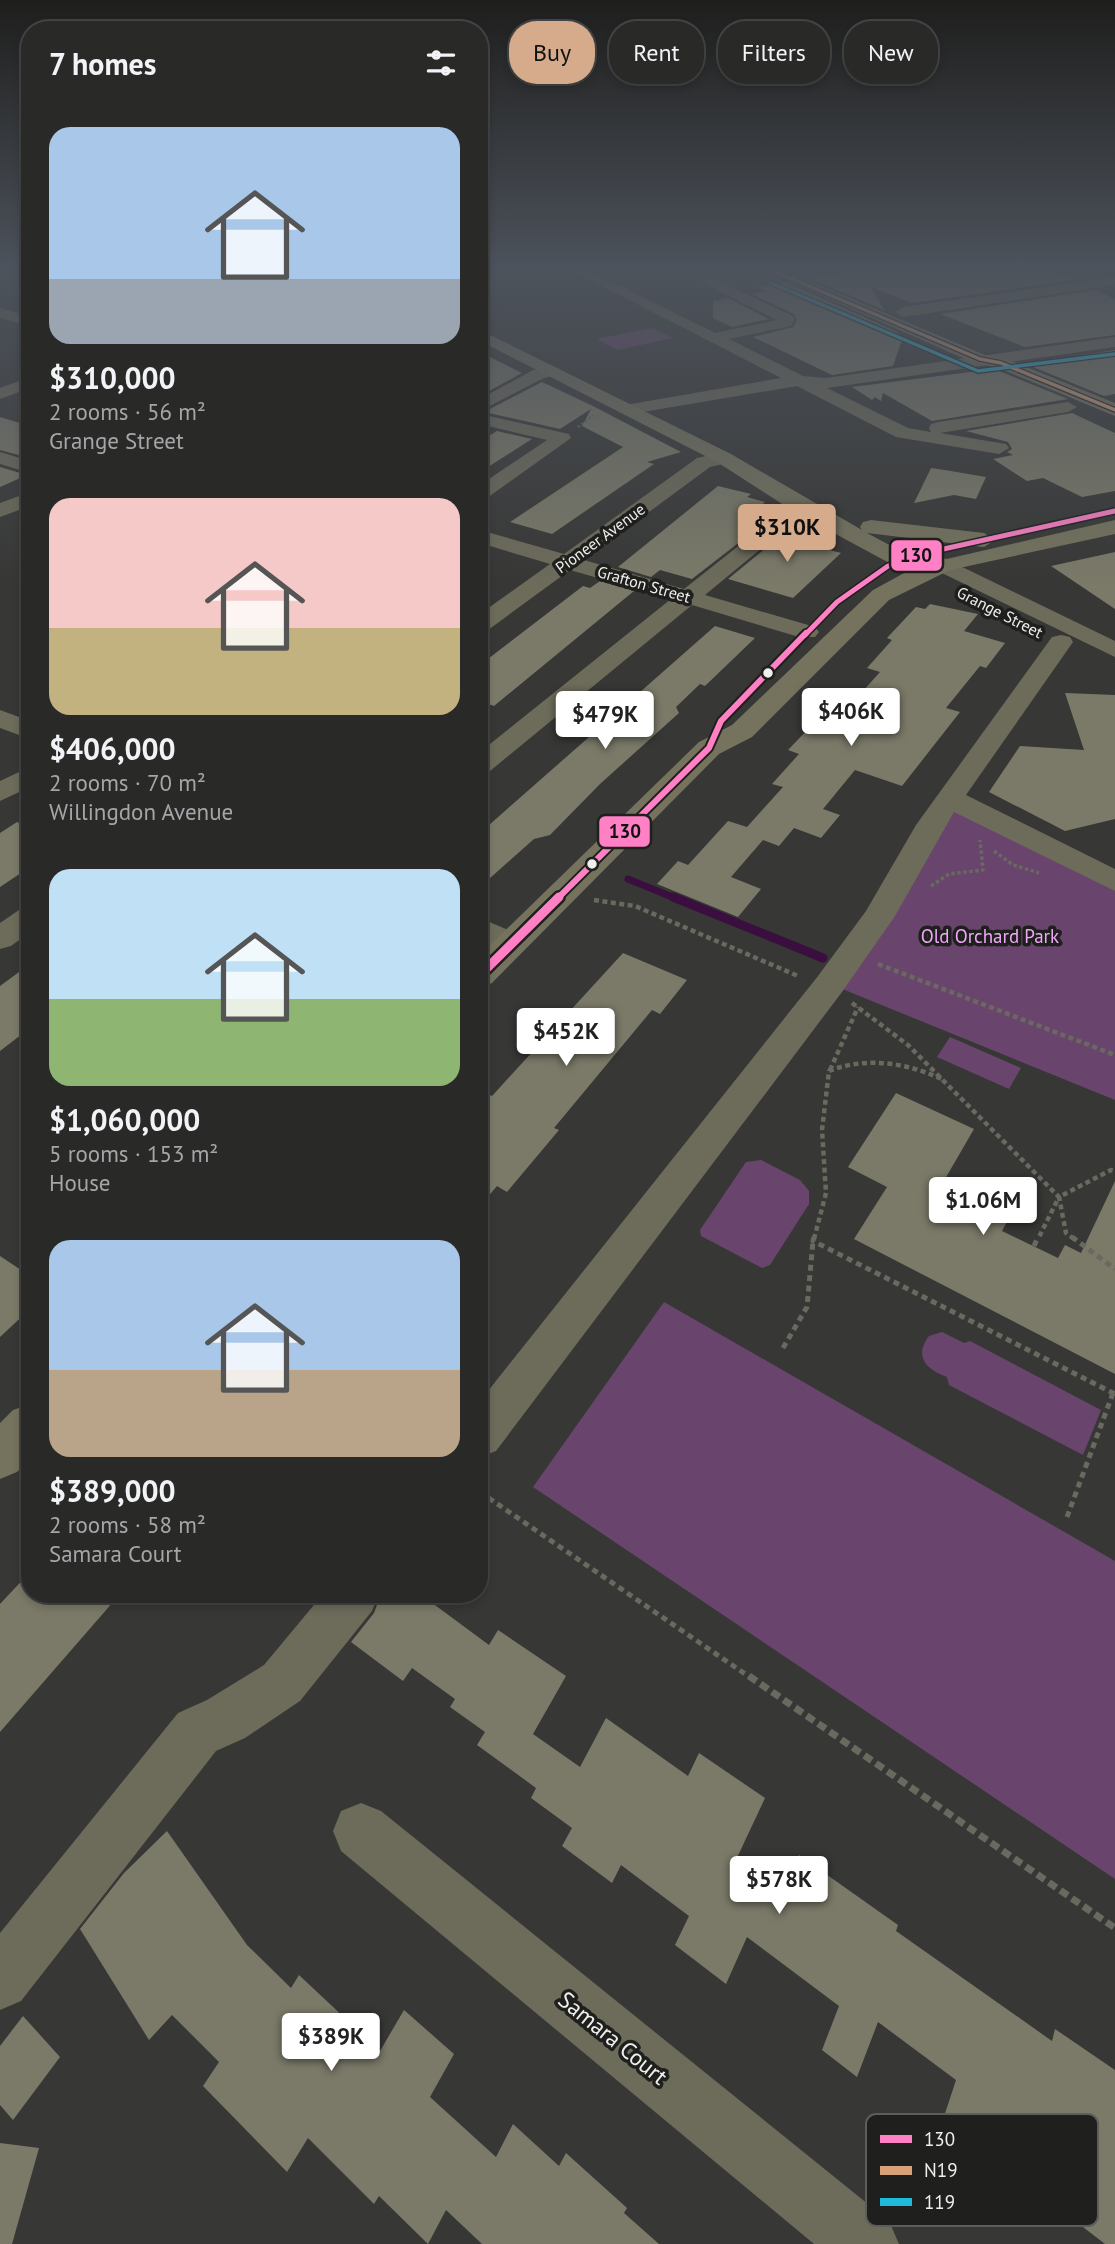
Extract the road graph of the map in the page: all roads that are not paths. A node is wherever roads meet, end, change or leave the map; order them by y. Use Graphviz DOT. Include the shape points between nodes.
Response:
graph roads {
  1 [pos="534,377"];
  2 [pos="565,377"];
  3 [pos="594,377"];
  4 [pos="790,377"];
  5 [pos="863,377"];
  6 [pos="1035,377"];
  7 [pos="799,381"];
  8 [pos="21,386"];
  9 [pos="0,394"];
  10 [pos="21,400"];
  11 [pos="488,402"];
  12 [pos="652,404"];
  13 [pos="1068,407"];
  14 [pos="631,409"];
  15 [pos="1115,410"];
  16 [pos="488,421"];
  17 [pos="928,430"];
  18 [pos="999,448"];
  19 [pos="0,458"];
  20 [pos="724,458"];
  21 [pos="21,464"];
  22 [pos="488,489"];
  23 [pos="21,502"];
  24 [pos="801,506"];
  25 [pos="0,511"];
  26 [pos="1115,511"];
  27 [pos="871,527"];
  28 [pos="1115,527"];
  29 [pos="488,538"];
  30 [pos="984,540"];
  31 [pos="566,562"];
  32 [pos="922,563"];
  33 [pos="688,597"];
  34 [pos="488,619"];
  35 [pos="807,632"];
  36 [pos="1061,642"];
  37 [pos="1115,650"];
  38 [pos="1115,669"];
  39 [pos="709,748"];
  40 [pos="488,759"];
  41 [pos="21,780"];
  42 [pos="0,793"];
  43 [pos="963,805"];
  44 [pos="1115,881"];
  45 [pos="21,923"];
  46 [pos="488,933"];
  47 [pos="0,938"];
  48 [pos="510,944"];
  49 [pos="488,967"];
  50 [pos="488,1426"];
  51 [pos="21,1435"];
  52 [pos="0,1456"];
  53 [pos="348,1603"];
  54 [pos="361,1831"];
  55 [pos="0,1980"];
  56 [pos="866,2244"];
  1 -- 11 [label="street"];
  2 -- 14 [label="main road, Grange Street"];
  3 -- 12 [label="main road, Grange Street"];
  4 -- 7 [label="street"];
  5 -- 7 [label="street" via="826,383"];
  6 -- 15 [label="main road"];
  7 -- 12 [label="street"];
  7 -- 18 [label="street" via="903,433"];
  8 -- 9 [label="street"];
  9 -- 10 [label="street"];
  12 -- 14 [label="street"];
  12 -- 27 [label="main road, Grange Street"];
  13 -- 17 [label="street"];
  14 -- 20 [label="main road, Grange Street"];
  16 -- 22 [label="street" via="562,438"];
  19 -- 21 [label="street"];
  20 -- 24 [label="main road, Grange Street"];
  20 -- 31 [label="street, Pioneer Avenue" via="704,462"];
  23 -- 25 [label="street"];
  24 -- 32 [label="main road, Grange Street"];
  24 -- 33 [label="street"];
  26 -- 30 [label="main road"];
  27 -- 30 [label="main road"];
  27 -- 32 [label="main road, Grange Street"];
  28 -- 32 [label="main road"];
  29 -- 31 [label="street, Grafton Street"];
  30 -- 32 [label="main road"];
  31 -- 33 [label="street, Grafton Street"];
  31 -- 34 [label="street, Pioneer Avenue"];
  32 -- 35 [label="main road" via="870,576"];
  32 -- 36 [label="street, Grange Street"];
  32 -- 37 [label="street, Grange Street"];
  32 -- 39 [label="main road" via="881,595 742,731"];
  33 -- 35 [label="street, Grafton Street"];
  33 -- 40 [label="street"];
  35 -- 39 [label="main road" via="721,721"];
  36 -- 38 [label="street, Grange Street"];
  36 -- 43 [label="street"];
  39 -- 48 [label="main road"];
  41 -- 42 [label="street"];
  43 -- 44 [label="street"];
  43 -- 50 [label="street" via="926,831 878,916 830,984"];
  45 -- 47 [label="street"];
  46 -- 48 [label="street"];
  48 -- 49 [label="main road"];
  51 -- 52 [label="main road"];
  53 -- 55 [label="street" via="282,1683 197,1732"];
  54 -- 56 [label="street, Samara Court"];
}
